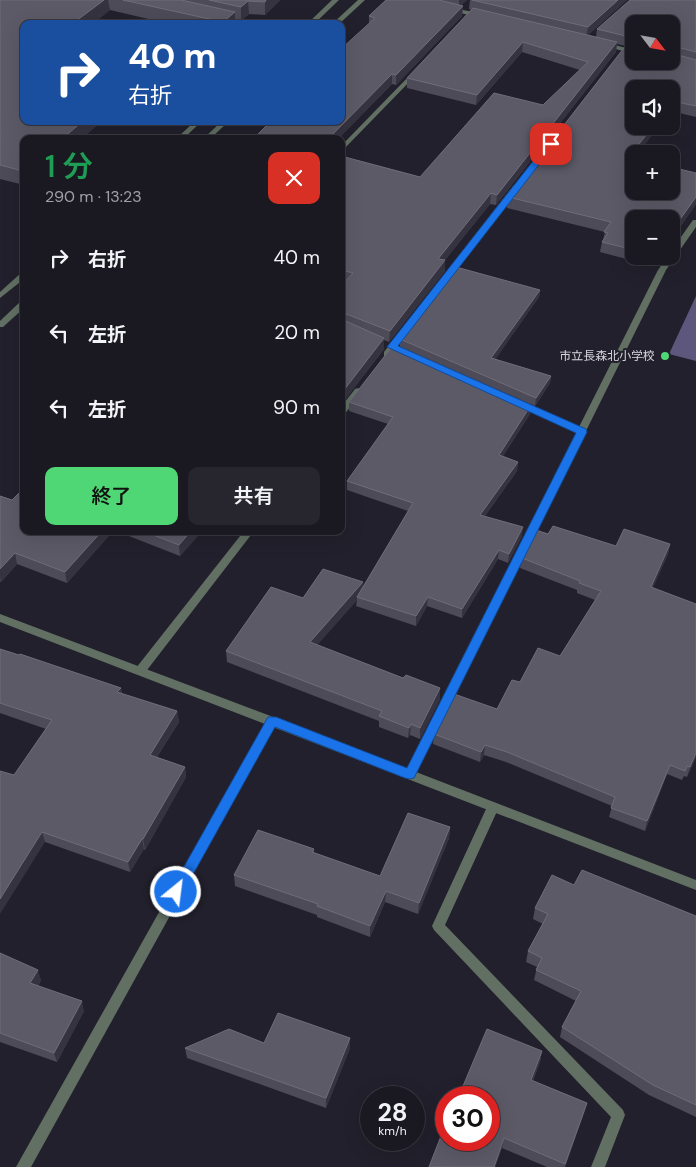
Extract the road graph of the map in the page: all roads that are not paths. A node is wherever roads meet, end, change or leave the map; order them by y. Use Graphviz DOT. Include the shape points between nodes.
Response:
graph roads {
  1 [pos="336,0"];
  2 [pos="362,0"];
  3 [pos="467,6"];
  4 [pos="441,7"];
  5 [pos="460,11"];
  6 [pos="470,14"];
  7 [pos="216,18"];
  8 [pos="489,18"];
  9 [pos="225,20"];
  10 [pos="314,20"];
  11 [pos="340,20"];
  12 [pos="464,21"];
  13 [pos="598,43"];
  14 [pos="624,49"];
  15 [pos="618,57"];
  16 [pos="423,65"];
  17 [pos="195,125"];
  18 [pos="222,125"];
  19 [pos="184,135"];
  20 [pos="210,135"];
  21 [pos="345,146"];
  22 [pos="520,183"];
  23 [pos="696,222"];
  24 [pos="20,278"];
  25 [pos="0,296"];
  26 [pos="20,307"];
  27 [pos="0,325"];
  28 [pos="388,345"];
  29 [pos="401,351"];
  30 [pos="381,362"];
  31 [pos="364,384"];
  32 [pos="510,400"];
  33 [pos="345,408"];
  34 [pos="582,432"];
  35 [pos="246,535"];
  36 [pos="0,618"];
  37 [pos="140,671"];
  38 [pos="272,721"];
  39 [pos="410,774"];
  40 [pos="493,807"];
  41 [pos="696,886"];
  42 [pos="24,1167"];
  43 [pos="598,1167"];
  1 -- 10 [label="street"];
  2 -- 11 [label="street"];
  3 -- 5 [label="street"];
  4 -- 5 [label="street"];
  5 -- 6 [label="street"];
  6 -- 8 [label="street"];
  6 -- 12 [label="street"];
  7 -- 9 [label="street"];
  13 -- 14 [label="street"];
  14 -- 15 [label="street"];
  16 -- 21 [label="street"];
  17 -- 19 [label="street"];
  18 -- 20 [label="street"];
  22 -- 28 [label="street"];
  23 -- 34 [label="street" via="662,270"];
  24 -- 25 [label="street"];
  26 -- 27 [label="street"];
  28 -- 29 [label="street"];
  28 -- 30 [label="street"];
  31 -- 33 [label="street"];
  32 -- 34 [label="street"];
  34 -- 39 [label="street"];
  35 -- 37 [label="street"];
  36 -- 37 [label="street"];
  37 -- 38 [label="street"];
  38 -- 39 [label="street"];
  38 -- 42 [label="street"];
  39 -- 40 [label="street"];
  40 -- 41 [label="street"];
  40 -- 43 [label="street" via="438,926 618,1115"];
}
